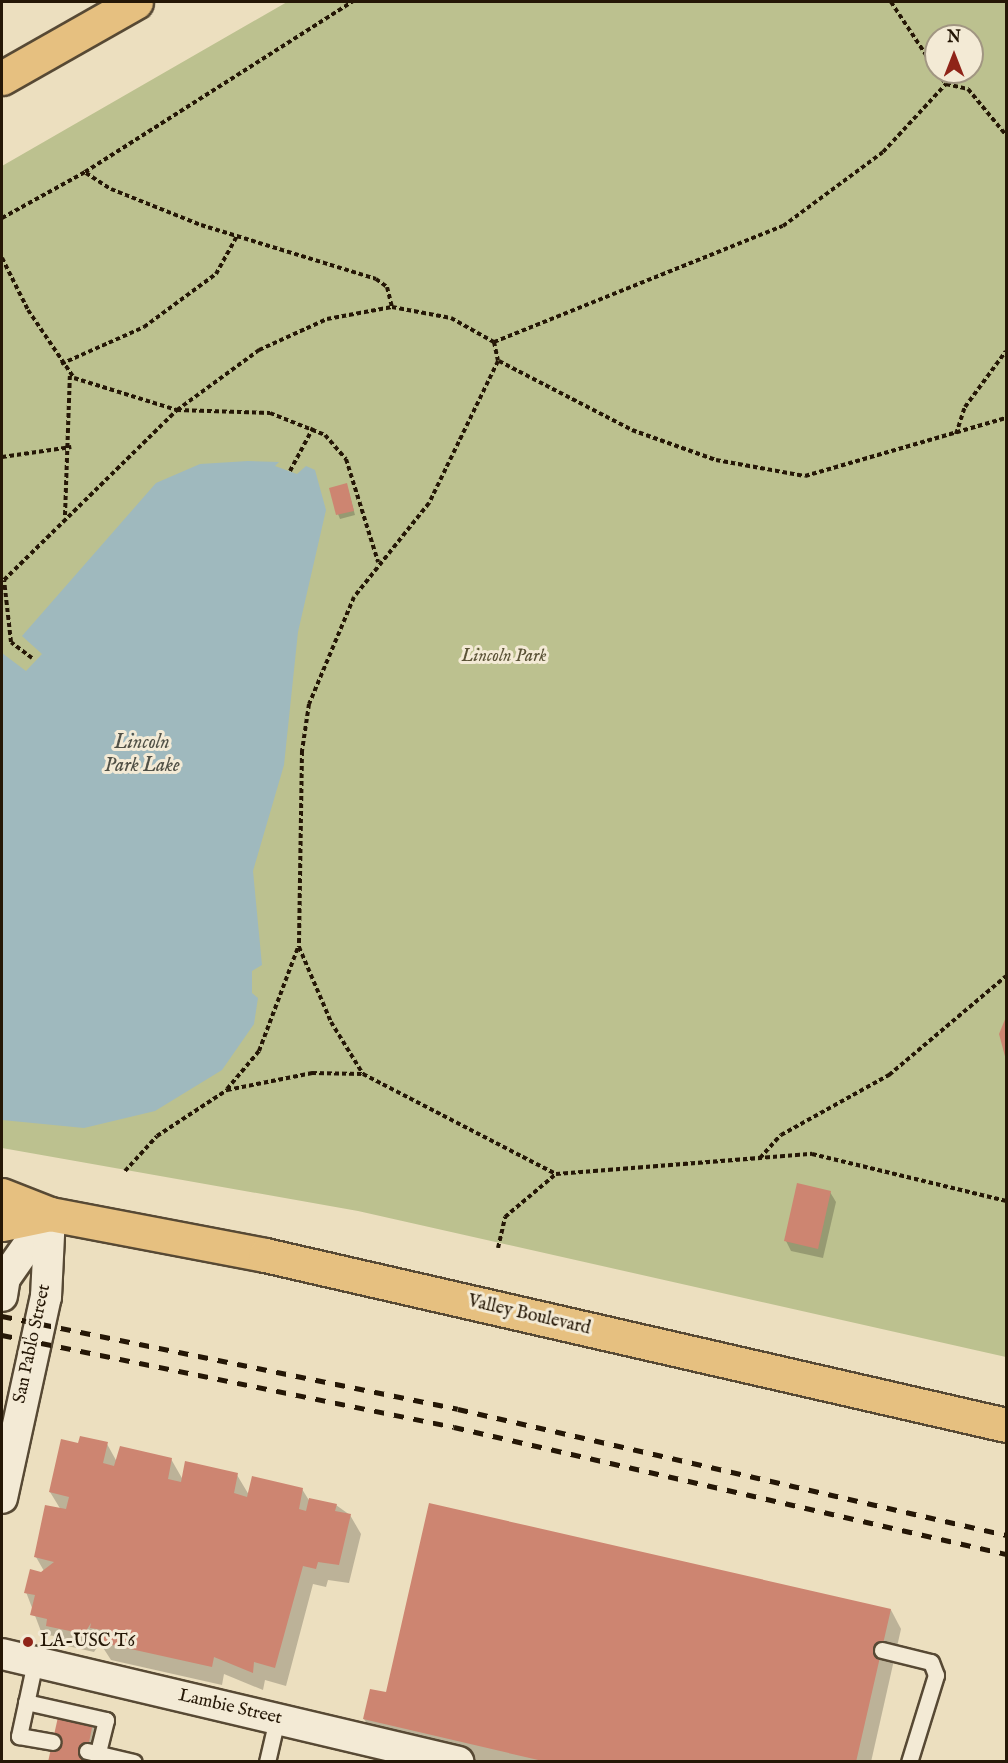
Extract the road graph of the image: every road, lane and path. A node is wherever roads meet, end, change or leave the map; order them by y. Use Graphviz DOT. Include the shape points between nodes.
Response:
graph roads {
  1 [pos="136,2"];
  2 [pos="352,2"];
  3 [pos="891,2"];
  4 [pos="924,52"];
  5 [pos="2,78"];
  6 [pos="945,84"];
  7 [pos="1006,135"];
  8 [pos="85,172"];
  9 [pos="2,218"];
  10 [pos="237,236"];
  11 [pos="2,258"];
  12 [pos="392,307"];
  13 [pos="494,342"];
  14 [pos="1006,351"];
  15 [pos="498,361"];
  16 [pos="61,364"];
  17 [pos="70,373"];
  18 [pos="177,410"];
  19 [pos="1006,418"];
  20 [pos="313,428"];
  21 [pos="956,434"];
  22 [pos="71,447"];
  23 [pos="2,457"];
  24 [pos="290,471"];
  25 [pos="65,515"];
  26 [pos="378,562"];
  27 [pos="32,658"];
  28 [pos="299,947"];
  29 [pos="1006,976"];
  30 [pos="363,1074"];
  31 [pos="227,1090"];
  32 [pos="760,1159"];
  33 [pos="125,1171"];
  34 [pos="556,1174"];
  35 [pos="2,1195"];
  36 [pos="1006,1201"];
  37 [pos="50,1214"];
  38 [pos="2,1224"];
  39 [pos="498,1248"];
  40 [pos="2,1296"];
  41 [pos="1006,1425"];
  42 [pos="2,1498"];
  43 [pos="882,1650"];
  44 [pos="2,1654"];
  45 [pos="35,1662"];
  46 [pos="26,1702"];
  47 [pos="277,1719"];
  48 [pos="52,1742"];
  49 [pos="134,1761"];
  50 [pos="267,1761"];
  51 [pos="458,1761"];
  52 [pos="909,1761"];
  1 -- 5 [label="main road"];
  2 -- 8 [label="path"];
  3 -- 4 [label="path"];
  6 -- 7 [label="path" via="968,88"];
  6 -- 13 [label="path" via="883,152 783,226"];
  8 -- 9 [label="path"];
  8 -- 10 [label="path" via="111,189"];
  10 -- 12 [label="path" via="376,279 387,287"];
  10 -- 16 [label="path" via="216,274 144,327"];
  11 -- 16 [label="path"];
  12 -- 13 [label="path" via="451,318"];
  12 -- 18 [label="path" via="348,313 293,332"];
  13 -- 15 [label="path"];
  14 -- 21 [label="path" via="965,407"];
  15 -- 21 [label="path" via="632,430 716,460 805,476"];
  15 -- 26 [label="path" via="429,503"];
  16 -- 17 [label="path"];
  17 -- 18 [label="path" via="92,388"];
  17 -- 22 [label="path"];
  18 -- 20 [label="path" via="270,413"];
  18 -- 25 [label="path"];
  19 -- 21 [label="path"];
  20 -- 24 [label="path"];
  20 -- 26 [label="path" via="346,459"];
  22 -- 23 [label="path"];
  22 -- 25 [label="path"];
  25 -- 27 [label="path" via="3,580 11,642"];
  26 -- 28 [label="path" via="354,597 309,704 302,751"];
  28 -- 30 [label="path" via="331,1022"];
  28 -- 31 [label="path" via="278,1013 259,1051"];
  29 -- 32 [label="path" via="889,1075 781,1135"];
  30 -- 31 [label="path" via="312,1073"];
  30 -- 34 [label="path"];
  31 -- 33 [label="path" via="157,1136"];
  32 -- 34 [label="path"];
  32 -- 36 [label="path" via="812,1154"];
  34 -- 39 [label="path" via="505,1217"];
  35 -- 37 [label="main road, Valley Boulevard"];
  37 -- 38 [label="main road, Valley Boulevard"];
  37 -- 40 [label="street" via="5,1278"];
  37 -- 41 [label="main road, Valley Boulevard" via="265,1255"];
  37 -- 42 [label="street, San Pablo Street" via="46,1297"];
  43 -- 52 [label="lane" via="931,1662 936,1675"];
  44 -- 45 [label="street, Lambie Street"];
  45 -- 46 [label="lane"];
  45 -- 47 [label="street, Lambie Street"];
  46 -- 48 [label="lane" via="19,1736"];
  46 -- 49 [label="lane" via="106,1720 92,1752"];
  47 -- 50 [label="lane"];
  47 -- 51 [label="street, Lambie Street"];
}
